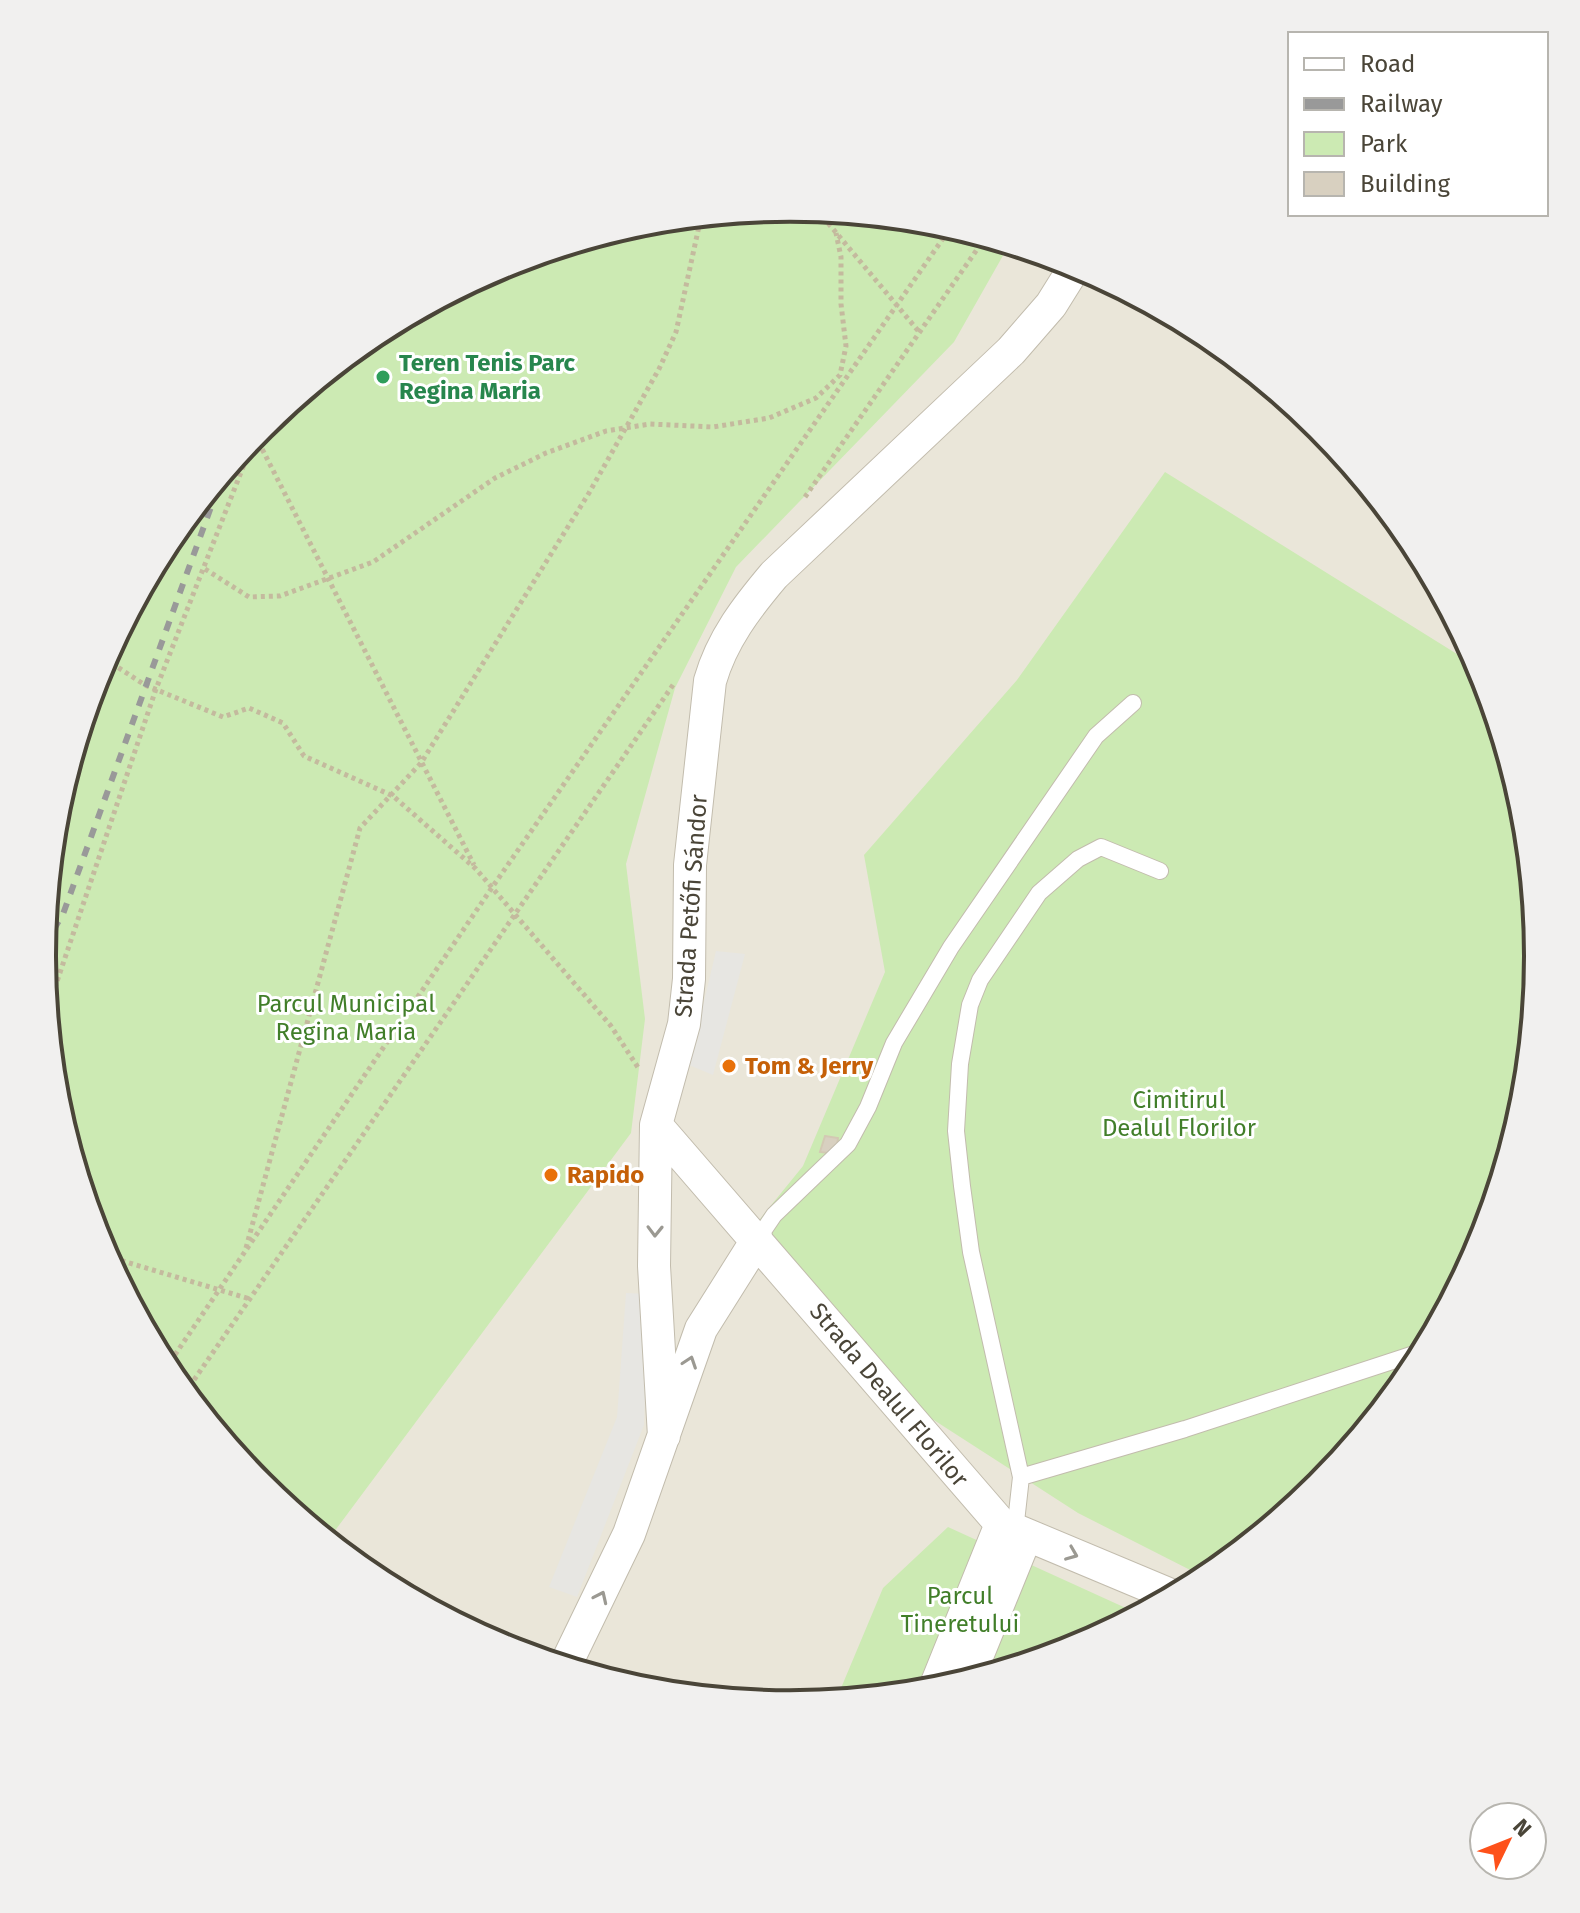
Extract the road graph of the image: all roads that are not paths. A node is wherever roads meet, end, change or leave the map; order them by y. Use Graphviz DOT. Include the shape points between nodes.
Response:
graph roads {
  1 [pos="1068,277"];
  2 [pos="1133,703"];
  3 [pos="1160,871"];
  4 [pos="659,1115"];
  5 [pos="757,1240"];
  6 [pos="1405,1357"];
  7 [pos="664,1436"];
  8 [pos="1021,1477"];
  9 [pos="1014,1530"];
  10 [pos="1160,1590"];
  11 [pos="570,1656"];
  12 [pos="971,1667"];
  13 [pos="942,1674"];
  1 -- 4 [label="street, Strada Petőfi Sándor" via="1011,351 774,575 717,655 690,865 684,1024"];
  2 -- 5 [label="lane" via="1096,736 951,947 894,1043 848,1144 774,1215"];
  3 -- 8 [label="lane" via="1101,847 1078,859 1039,893 980,980 970,1005 957,1106 959,1158 971,1252"];
  4 -- 5 [label="street, Strada Dealul Florilor"];
  4 -- 7 [label="street, Strada Petőfi Sándor, one-way" via="654,1266"];
  7 -- 5 [label="street, one-way" via="701,1329"];
  5 -- 9 [label="street, Strada Dealul Florilor"];
  6 -- 8 [label="lane"];
  11 -- 7 [label="street, Strada Petőfi Sándor, one-way" via="629,1534"];
  8 -- 9 [label="lane"];
  9 -- 10 [label="street, Strada Dealul Florilor, one-way"];
  9 -- 12 [label="street"];
  9 -- 13 [label="street"];
}
